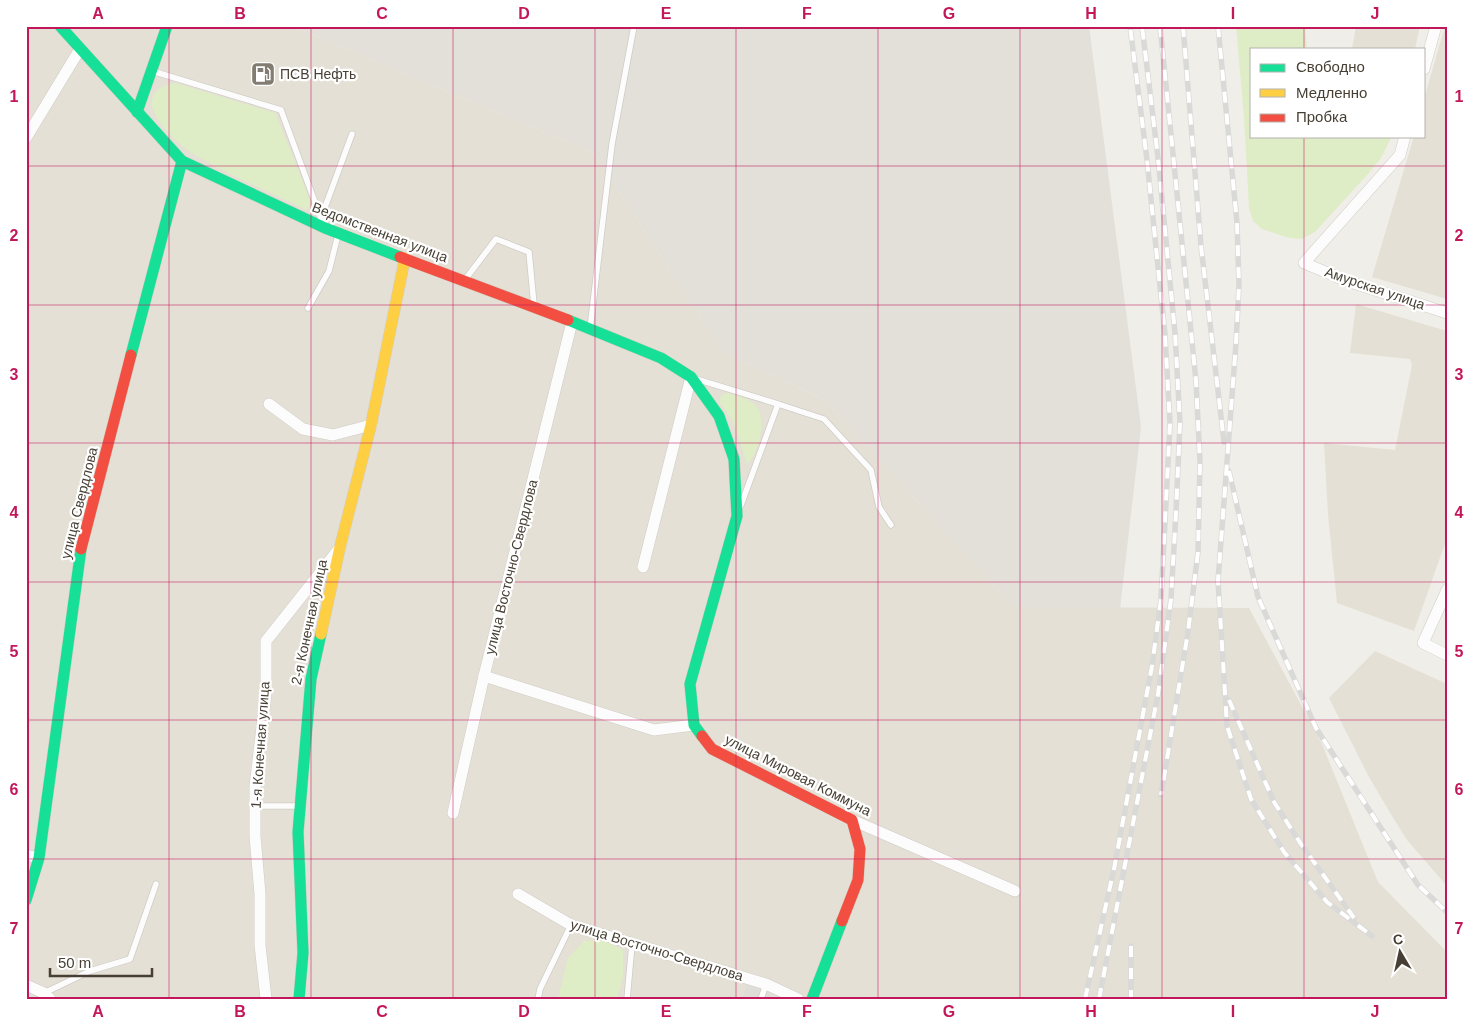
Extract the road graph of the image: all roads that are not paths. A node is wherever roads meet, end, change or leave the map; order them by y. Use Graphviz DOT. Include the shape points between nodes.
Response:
graph roads {
  1 [pos="60,26"];
  2 [pos="167,26"];
  3 [pos="634,26"];
  4 [pos="1436,26"];
  5 [pos="80,49"];
  6 [pos="1426,62"];
  7 [pos="152,71"];
  8 [pos="137,112"];
  9 [pos="352,134"];
  10 [pos="26,138"];
  11 [pos="1404,138"];
  12 [pos="182,162"];
  13 [pos="323,223"];
  14 [pos="339,233"];
  15 [pos="405,258"];
  16 [pos="464,281"];
  17 [pos="534,307"];
  18 [pos="308,308"];
  19 [pos="1447,313"];
  20 [pos="572,322"];
  21 [pos="590,329"];
  22 [pos="691,377"];
  23 [pos="269,404"];
  24 [pos="778,404"];
  25 [pos="371,425"];
  26 [pos="737,516"];
  27 [pos="890,525"];
  28 [pos="340,547"];
  29 [pos="643,567"];
  30 [pos="1447,590"];
  31 [pos="1447,655"];
  32 [pos="484,676"];
  33 [pos="694,725"];
  34 [pos="255,806"];
  35 [pos="300,806"];
  36 [pos="453,813"];
  37 [pos="852,820"];
  38 [pos="26,855"];
  39 [pos="39,858"];
  40 [pos="156,884"];
  41 [pos="1015,891"];
  42 [pos="518,894"];
  43 [pos="26,900"];
  44 [pos="571,925"];
  45 [pos="632,942"];
  46 [pos="766,984"];
  47 [pos="26,985"];
  48 [pos="47,996"];
  49 [pos="266,999"];
  50 [pos="299,999"];
  51 [pos="538,999"];
  52 [pos="627,999"];
  53 [pos="761,999"];
  54 [pos="798,999"];
  55 [pos="812,999"];
  1 -- 5 [label="street, Ведомственная улица"];
  2 -- 7 [label="street"];
  3 -- 21 [label="lane" via="612,144"];
  4 -- 6 [label="street"];
  5 -- 8 [label="street, Ведомственная улица"];
  5 -- 10 [label="street"];
  7 -- 8 [label="street"];
  7 -- 13 [label="lane" via="281,110"];
  8 -- 12 [label="street, Ведомственная улица"];
  9 -- 13 [label="lane"];
  11 -- 19 [label="street, Амурская улица" via="1400,155 1304,262 1347,281"];
  12 -- 13 [label="street, Ведомственная улица"];
  12 -- 39 [label="street, улица Свердлова" via="81,549"];
  13 -- 14 [label="street, Ведомственная улица"];
  14 -- 15 [label="street, Ведомственная улица"];
  14 -- 18 [label="lane" via="329,271"];
  15 -- 16 [label="street, Ведомственная улица"];
  15 -- 25 [label="street, 2-я Конечная улица"];
  16 -- 17 [label="street, Ведомственная улица"];
  16 -- 17 [label="lane" via="496,239 529,252"];
  17 -- 20 [label="street, Ведомственная улица"];
  20 -- 21 [label="street, Ведомственная улица"];
  20 -- 32 [label="street, улица Восточно-Свердлова"];
  21 -- 22 [label="street, Ведомственная улица" via="661,358"];
  22 -- 24 [label="lane"];
  22 -- 26 [label="street, Ведомственная улица" via="719,416 734,459"];
  22 -- 29 [label="street"];
  23 -- 25 [label="street" via="303,429 333,435"];
  24 -- 26 [label="lane"];
  24 -- 27 [label="lane" via="824,419 851,448 871,470 879,507"];
  25 -- 28 [label="street, 2-я Конечная улица"];
  26 -- 33 [label="street, Ведомственная улица" via="690,684"];
  28 -- 34 [label="street, 1-я Конечная улица" via="266,641 266,693"];
  28 -- 35 [label="street, 2-я Конечная улица" via="311,679"];
  30 -- 31 [label="street" via="1422,644"];
  32 -- 33 [label="street" via="654,730"];
  32 -- 36 [label="street, улица Восточно-Свердлова"];
  33 -- 37 [label="street, улица Мировая Коммуна" via="712,749"];
  34 -- 35 [label="lane"];
  34 -- 49 [label="street, 1-я Конечная улица" via="260,945"];
  35 -- 50 [label="street, 2-я Конечная улица" via="298,832 303,953"];
  37 -- 41 [label="street, улица Мировая Коммуна"];
  37 -- 55 [label="street" via="860,849 858,880"];
  38 -- 39 [label="street"];
  39 -- 43 [label="street, улица Свердлова"];
  40 -- 48 [label="lane" via="130,959 90,971"];
  42 -- 44 [label="street, улица Восточно-Свердлова"];
  44 -- 45 [label="street, улица Восточно-Свердлова"];
  44 -- 51 [label="lane"];
  45 -- 46 [label="street, улица Восточно-Свердлова"];
  45 -- 52 [label="lane"];
  46 -- 53 [label="lane"];
  46 -- 54 [label="street, улица Восточно-Свердлова"];
  47 -- 48 [label="street"];
}
